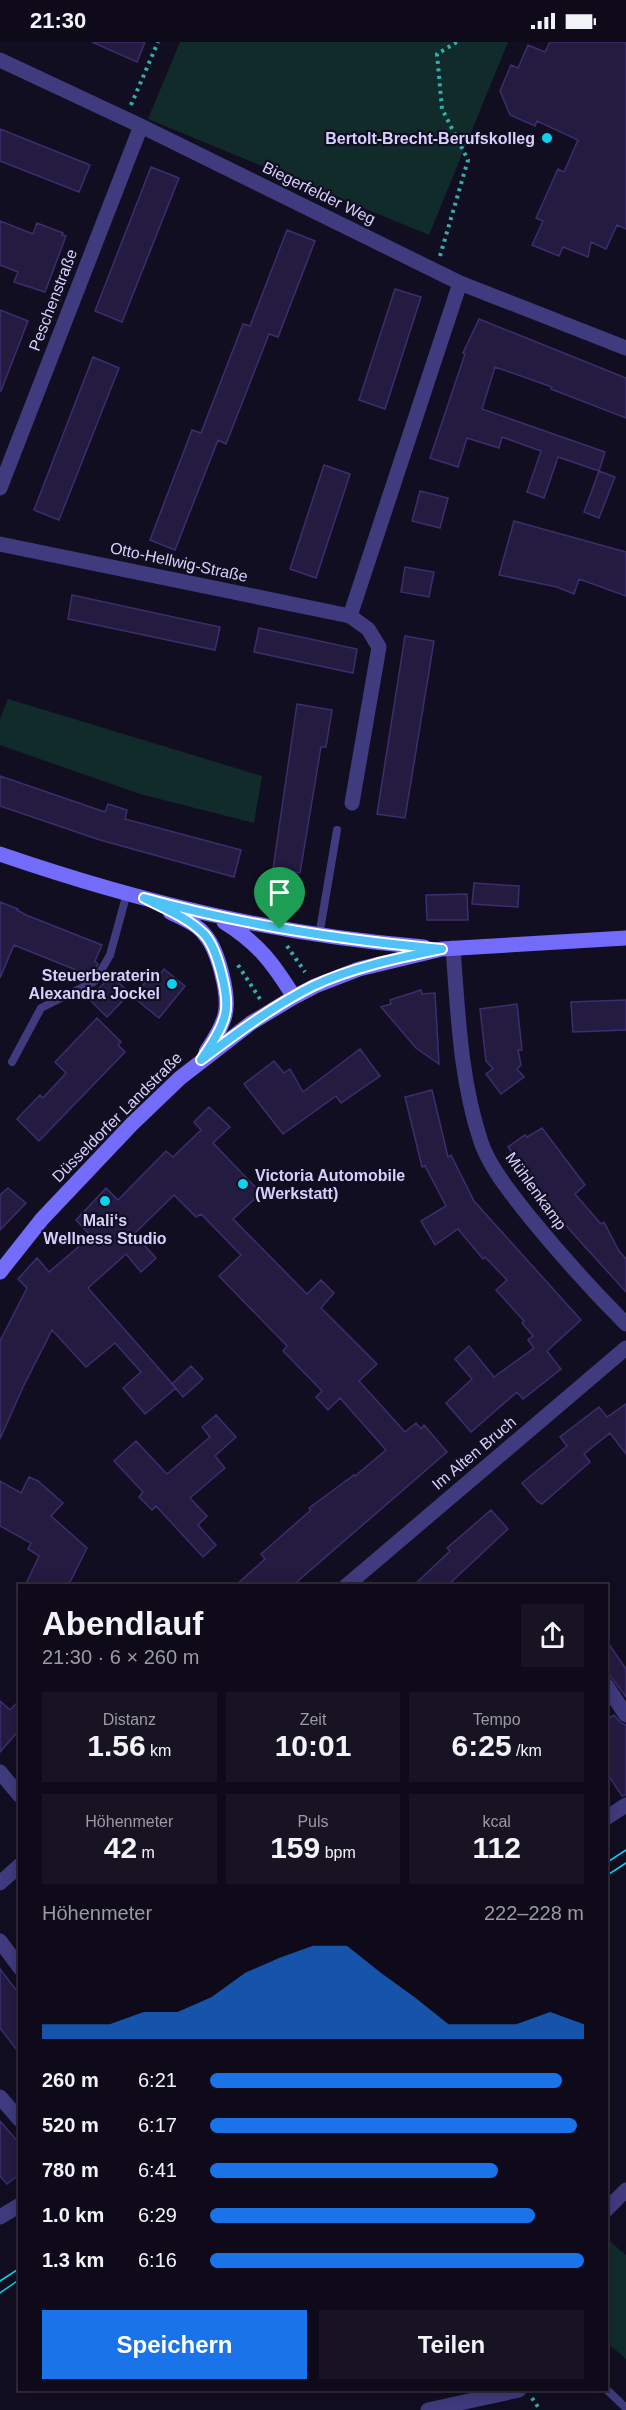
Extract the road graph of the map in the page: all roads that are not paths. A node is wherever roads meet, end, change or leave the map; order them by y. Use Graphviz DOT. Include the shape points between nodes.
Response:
graph roads {
  1 [pos="0,60"];
  2 [pos="141,126"];
  3 [pos="460,283"];
  4 [pos="626,348"];
  5 [pos="0,488"];
  6 [pos="0,544"];
  7 [pos="350,616"];
  8 [pos="352,803"];
  9 [pos="337,830"];
  10 [pos="0,854"];
  11 [pos="127,894"];
  12 [pos="144,898"];
  13 [pos="217,917"];
  14 [pos="319,936"];
  15 [pos="626,938"];
  16 [pos="448,948"];
  17 [pos="294,997"];
  18 [pos="201,1060"];
  19 [pos="12,1062"];
  20 [pos="0,1272"];
  21 [pos="626,1324"];
  22 [pos="626,1348"];
  23 [pos="348,1584"];
  24 [pos="608,1688"];
  25 [pos="626,1715"];
  26 [pos="0,1772"];
  27 [pos="18,1794"];
  28 [pos="626,1805"];
  29 [pos="608,1817"];
  30 [pos="18,1867"];
  31 [pos="0,1883"];
  32 [pos="0,1941"];
  33 [pos="18,1965"];
  34 [pos="0,2097"];
  35 [pos="18,2118"];
  36 [pos="626,2190"];
  37 [pos="18,2206"];
  38 [pos="608,2208"];
  39 [pos="0,2217"];
  40 [pos="514,2391"];
  41 [pos="607,2391"];
  42 [pos="626,2408"];
  43 [pos="428,2410"];
  1 -- 2 [label="street, Biegerfelder Weg"];
  2 -- 3 [label="street, Biegerfelder Weg"];
  2 -- 5 [label="street, Peschenstraße"];
  3 -- 4 [label="street, Biegerfelder Weg"];
  3 -- 7 [label="street"];
  6 -- 7 [label="street, Otto-Hellwig-Straße"];
  7 -- 8 [label="street" via="368,629 379,647"];
  9 -- 14 [label="lane"];
  10 -- 11 [label="main road"];
  11 -- 12 [label="main road"];
  11 -- 19 [label="lane" via="110,955 95,981 41,1008"];
  12 -- 13 [label="main road"];
  12 -- 18 [label="main road" via="198,928 217,956 226,1014"];
  13 -- 14 [label="main road"];
  13 -- 17 [label="main road" via="256,944"];
  14 -- 16 [label="main road"];
  15 -- 16 [label="main road, Düsseldorfer Landstraße"];
  16 -- 17 [label="main road, Düsseldorfer Landstraße" via="360,969"];
  16 -- 21 [label="street, Mühlenkamp" via="465,1081 482,1144 520,1205 583,1281"];
  17 -- 18 [label="main road, Düsseldorfer Landstraße"];
  18 -- 20 [label="main road, Düsseldorfer Landstraße" via="90,1168"];
  22 -- 23 [label="street, Im Alten Bruch"];
  24 -- 25 [label="street"];
  26 -- 27 [label="street"];
  28 -- 29 [label="street"];
  30 -- 31 [label="street"];
  32 -- 33 [label="street"];
  34 -- 35 [label="street"];
  36 -- 38 [label="street"];
  37 -- 39 [label="street"];
  40 -- 43 [label="street"];
  41 -- 42 [label="lane"];
}
